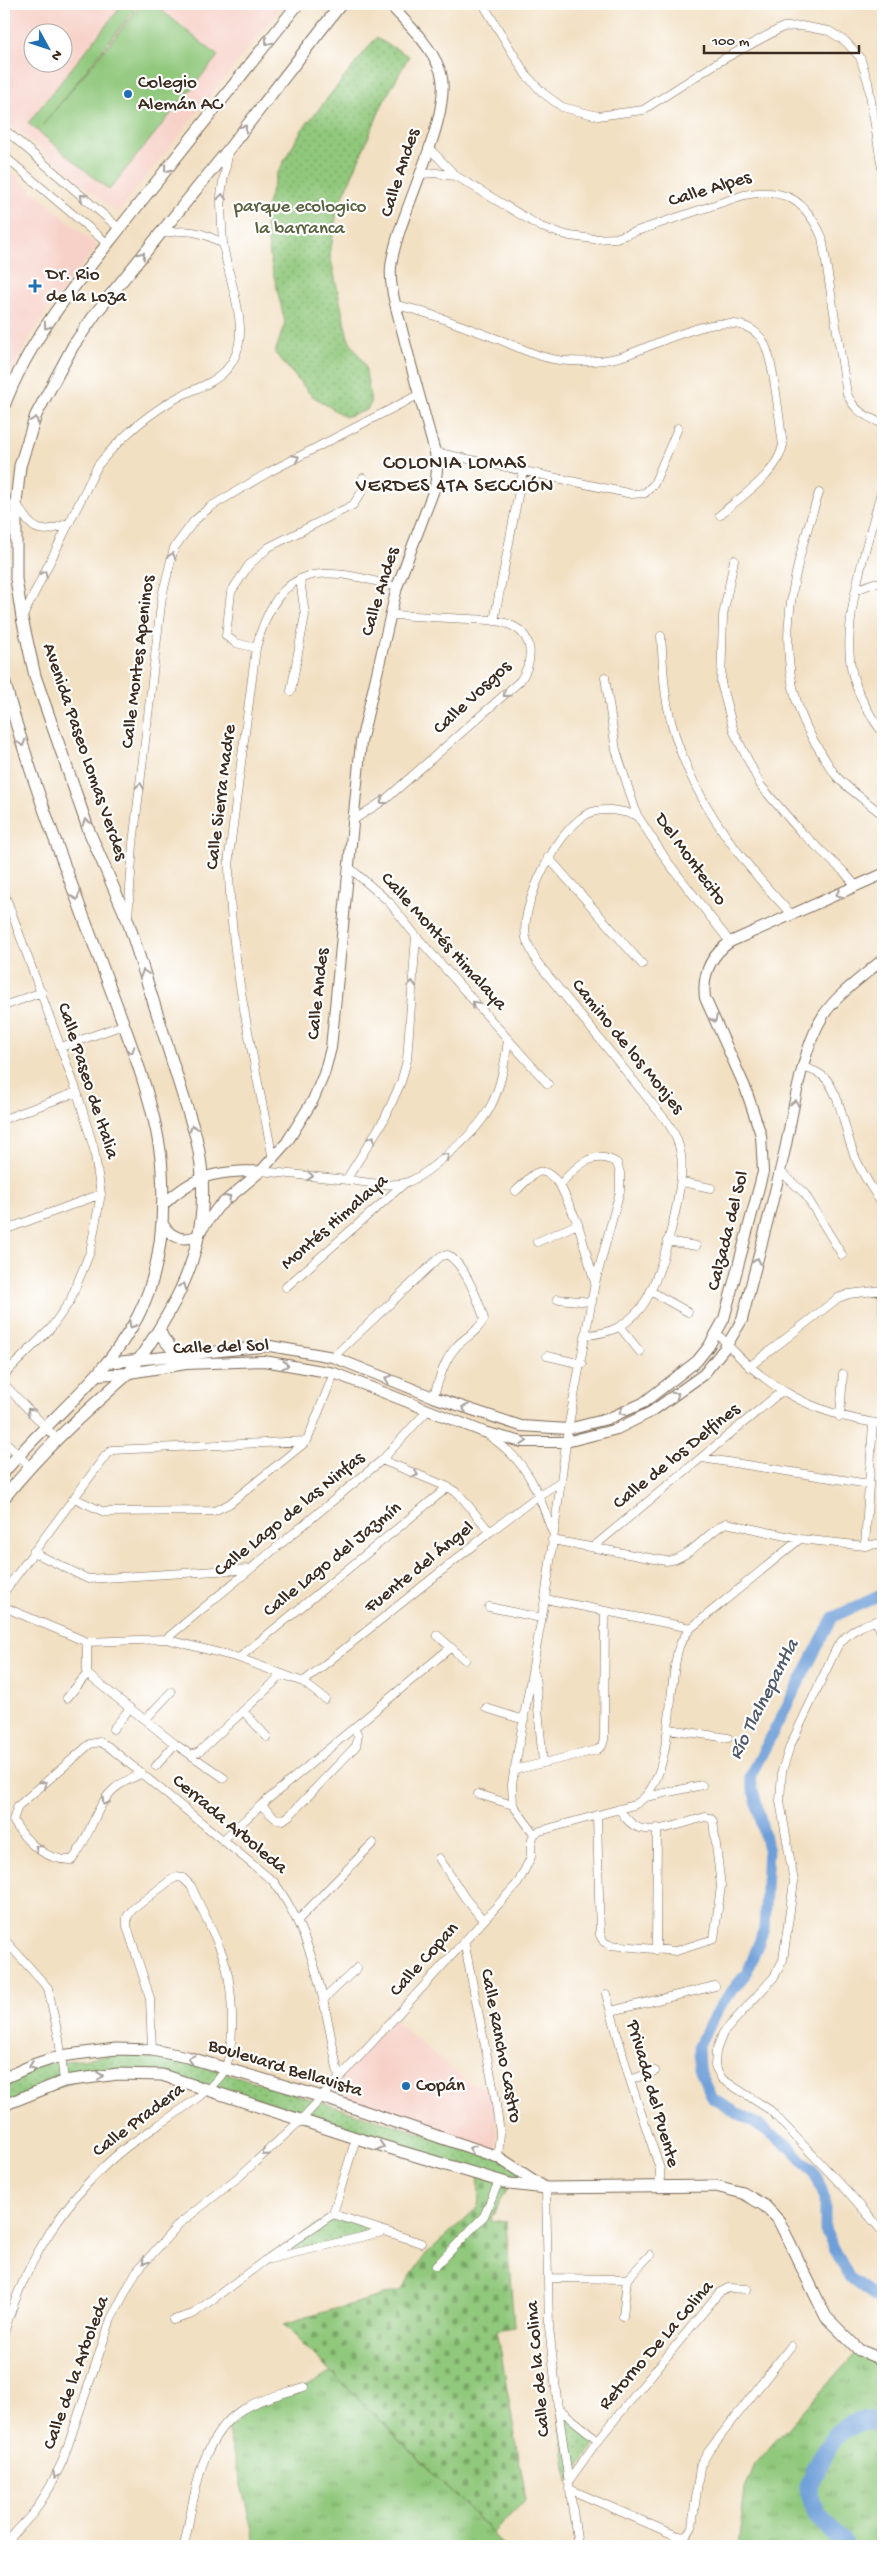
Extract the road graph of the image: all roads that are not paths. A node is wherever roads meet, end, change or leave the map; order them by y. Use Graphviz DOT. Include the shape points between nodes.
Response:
graph roads {
  1 [pos="298,4"];
  2 [pos="341,4"];
  3 [pos="389,4"];
  4 [pos="484,4"];
  5 [pos="4,129"];
  6 [pos="429,148"];
  7 [pos="228,150"];
  8 [pos="4,156"];
  9 [pos="420,174"];
  10 [pos="883,175"];
  11 [pos="456,176"];
  12 [pos="120,229"];
  13 [pos="158,234"];
  14 [pos="108,244"];
  15 [pos="224,244"];
  16 [pos="396,305"];
  17 [pos="418,395"];
  18 [pos="4,406"];
  19 [pos="883,424"];
  20 [pos="678,428"];
  21 [pos="435,452"];
  22 [pos="523,470"];
  23 [pos="363,478"];
  24 [pos="881,492"];
  25 [pos="819,493"];
  26 [pos="16,504"];
  27 [pos="720,515"];
  28 [pos="70,522"];
  29 [pos="734,560"];
  30 [pos="300,580"];
  31 [pos="883,583"];
  32 [pos="397,587"];
  33 [pos="856,590"];
  34 [pos="392,615"];
  35 [pos="22,618"];
  36 [pos="494,621"];
  37 [pos="661,636"];
  38 [pos="256,648"];
  39 [pos="605,677"];
  40 [pos="4,680"];
  41 [pos="291,692"];
  42 [pos="8,713"];
  43 [pos="883,733"];
  44 [pos="637,815"];
  45 [pos="883,815"];
  46 [pos="352,821"];
  47 [pos="548,857"];
  48 [pos="350,868"];
  49 [pos="883,874"];
  50 [pos="856,886"];
  51 [pos="4,895"];
  52 [pos="792,915"];
  53 [pos="128,921"];
  54 [pos="416,936"];
  55 [pos="730,942"];
  56 [pos="883,959"];
  57 [pos="642,964"];
  58 [pos="42,992"];
  59 [pos="4,1006"];
  60 [pos="123,1025"];
  61 [pos="508,1040"];
  62 [pos="61,1047"];
  63 [pos="803,1067"];
  64 [pos="548,1084"];
  65 [pos="77,1092"];
  66 [pos="4,1119"];
  67 [pos="273,1160"];
  68 [pos="261,1171"];
  69 [pos="780,1171"];
  70 [pos="203,1177"];
  71 [pos="346,1180"];
  72 [pos="682,1182"];
  73 [pos="405,1183"];
  74 [pos="560,1185"];
  75 [pos="711,1188"];
  76 [pos="516,1191"];
  77 [pos="101,1194"];
  78 [pos="162,1206"];
  79 [pos="883,1206"];
  80 [pos="162,1223"];
  81 [pos="578,1224"];
  82 [pos="4,1230"];
  83 [pos="201,1232"];
  84 [pos="667,1241"];
  85 [pos="537,1242"];
  86 [pos="696,1246"];
  87 [pos="842,1255"];
  88 [pos="595,1283"];
  89 [pos="286,1287"];
  90 [pos="883,1290"];
  91 [pos="652,1292"];
  92 [pos="556,1299"];
  93 [pos="592,1302"];
  94 [pos="688,1312"];
  95 [pos="883,1314"];
  96 [pos="620,1327"];
  97 [pos="159,1328"];
  98 [pos="717,1333"];
  99 [pos="587,1334"];
  100 [pos="728,1345"];
  101 [pos="640,1352"];
  102 [pos="176,1354"];
  103 [pos="547,1356"];
  104 [pos="333,1357"];
  105 [pos="138,1361"];
  106 [pos="107,1363"];
  107 [pos="582,1364"];
  108 [pos="750,1367"];
  109 [pos="129,1373"];
  110 [pos="334,1373"];
  111 [pos="843,1374"];
  112 [pos="4,1375"];
  113 [pos="97,1375"];
  114 [pos="4,1384"];
  115 [pos="85,1388"];
  116 [pos="782,1391"];
  117 [pos="433,1397"];
  118 [pos="97,1402"];
  119 [pos="428,1410"];
  120 [pos="840,1417"];
  121 [pos="873,1423"];
  122 [pos="883,1424"];
  123 [pos="45,1427"];
  124 [pos="568,1429"];
  125 [pos="484,1432"];
  126 [pos="56,1438"];
  127 [pos="4,1440"];
  128 [pos="307,1441"];
  129 [pos="566,1442"];
  130 [pos="18,1454"];
  131 [pos="702,1458"];
  132 [pos="382,1460"];
  133 [pos="29,1466"];
  134 [pos="4,1472"];
  135 [pos="560,1482"];
  136 [pos="869,1484"];
  137 [pos="448,1487"];
  138 [pos="539,1495"];
  139 [pos="4,1498"];
  140 [pos="74,1498"];
  141 [pos="490,1532"];
  142 [pos="552,1537"];
  143 [pos="800,1539"];
  144 [pos="883,1543"];
  145 [pos="865,1546"];
  146 [pos="593,1547"];
  147 [pos="34,1552"];
  148 [pos="248,1569"];
  149 [pos="4,1592"];
  150 [pos="545,1599"];
  151 [pos="4,1607"];
  152 [pos="489,1607"];
  153 [pos="606,1611"];
  154 [pos="542,1618"];
  155 [pos="879,1620"];
  156 [pos="691,1628"];
  157 [pos="437,1635"];
  158 [pos="883,1636"];
  159 [pos="166,1639"];
  160 [pos="87,1642"];
  161 [pos="450,1648"];
  162 [pos="239,1658"];
  163 [pos="465,1660"];
  164 [pos="534,1666"];
  165 [pos="87,1674"];
  166 [pos="282,1676"];
  167 [pos="303,1682"];
  168 [pos="171,1692"];
  169 [pos="67,1698"];
  170 [pos="325,1698"];
  171 [pos="130,1708"];
  172 [pos="486,1708"];
  173 [pos="243,1711"];
  174 [pos="145,1720"];
  175 [pos="524,1720"];
  176 [pos="354,1728"];
  177 [pos="113,1729"];
  178 [pos="669,1729"];
  179 [pos="267,1737"];
  180 [pos="728,1738"];
  181 [pos="175,1744"];
  182 [pos="193,1754"];
  183 [pos="543,1763"];
  184 [pos="156,1766"];
  185 [pos="514,1770"];
  186 [pos="142,1773"];
  187 [pos="224,1778"];
  188 [pos="702,1786"];
  189 [pos="478,1794"];
  190 [pos="646,1797"];
  191 [pos="261,1805"];
  192 [pos="513,1805"];
  193 [pos="619,1809"];
  194 [pos="597,1815"];
  195 [pos="657,1828"];
  196 [pos="534,1834"];
  197 [pos="224,1839"];
  198 [pos="373,1843"];
  199 [pos="438,1858"];
  200 [pos="298,1920"];
  201 [pos="482,1920"];
  202 [pos="4,1939"];
  203 [pos="464,1941"];
  204 [pos="656,1950"];
  205 [pos="357,1968"];
  206 [pos="715,1986"];
  207 [pos="606,1994"];
  208 [pos="324,1999"];
  209 [pos="611,2011"];
  210 [pos="152,2050"];
  211 [pos="60,2056"];
  212 [pos="226,2068"];
  213 [pos="656,2071"];
  214 [pos="4,2078"];
  215 [pos="339,2079"];
  216 [pos="630,2080"];
  217 [pos="64,2081"];
  218 [pos="208,2089"];
  219 [pos="322,2097"];
  220 [pos="4,2105"];
  221 [pos="301,2120"];
  222 [pos="356,2138"];
  223 [pos="498,2157"];
  224 [pos="499,2181"];
  225 [pos="660,2186"];
  226 [pos="546,2188"];
  227 [pos="333,2214"];
  228 [pos="382,2232"];
  229 [pos="883,2232"];
  230 [pos="421,2243"];
  231 [pos="650,2255"];
  232 [pos="264,2261"];
  233 [pos="436,2266"];
  234 [pos="548,2278"];
  235 [pos="626,2279"];
  236 [pos="747,2289"];
  237 [pos="623,2316"];
  238 [pos="173,2320"];
  239 [pos="4,2333"];
  240 [pos="791,2346"];
  241 [pos="883,2360"];
  242 [pos="304,2387"];
  243 [pos="558,2408"];
  244 [pos="598,2440"];
  245 [pos="569,2486"];
  246 [pos="4,2545"];
  247 [pos="184,2546"];
  248 [pos="578,2546"];
  1 -- 12 [label="main road, one-way"];
  7 -- 2 [label="main road, Avenida Paseo Lomas Verdes, one-way"];
  3 -- 6 [label="street, Calle Andes" via="418,35 439,69 443,99"];
  4 -- 10 [label="street" via="526,75 543,93 562,107 598,116 643,110 720,61 783,27 801,26 829,31 845,41 860,57 868,82"];
  12 -- 5 [label="street, one-way"];
  6 -- 9 [label="street, Calle Andes"];
  6 -- 11 [label="street, Calle Alpes"];
  7 -- 13 [label="main road, Avenida Paseo Lomas Verdes"];
  15 -- 7 [label="street, one-way" via="221,196"];
  8 -- 14 [label="street"];
  9 -- 11 [label="street, Calle Alpes" via="437,172"];
  9 -- 16 [label="street, Calle Andes" via="395,246 391,268"];
  11 -- 19 [label="street, Calle Alpes" via="541,227 594,239 616,238 744,195 764,191 783,193 814,220 822,237 847,394 852,406"];
  12 -- 14 [label="main road"];
  13 -- 15 [label="street" via="194,230 209,234"];
  26 -- 13 [label="main road, Avenida Paseo Lomas Verdes, one-way" via="20,466 36,415 53,379 96,313"];
  14 -- 18 [label="main road, one-way" via="44,330 11,386"];
  15 -- 28 [label="street" via="239,318 237,351 232,362 212,382 159,409 128,432 98,466"];
  16 -- 17 [label="street, Calle Andes"];
  16 -- 27 [label="street" via="425,311 543,357 593,363 618,358 694,329 720,323 736,323 750,329 761,338 768,354 783,445 780,458 772,469"];
  17 -- 21 [label="street, Calle Andes"];
  53 -- 17 [label="street, Calle Montes Apeninos, one-way" via="133,844 162,596 174,548 194,521 210,507 277,468"];
  20 -- 22 [label="street" via="654,484 645,493 632,494"];
  21 -- 22 [label="street"];
  21 -- 32 [label="street, Calle Andes" via="435,487"];
  22 -- 36 [label="street"];
  23 -- 38 [label="street" via="363,490 353,505 269,547 236,581 231,592 226,636 236,643"];
  24 -- 33 [label="street"];
  25 -- 45 [label="street" via="803,540 788,621 789,674 806,731 839,779"];
  26 -- 28 [label="street" via="26,521 37,529 46,531"];
  26 -- 35 [label="main road, Avenida Paseo Lomas Verdes" via="16,579"];
  35 -- 28 [label="street, one-way"];
  29 -- 50 [label="street" via="723,616 721,683 734,732 761,786 799,830"];
  30 -- 32 [label="street, Calle Sierra Madre" via="335,572"];
  30 -- 38 [label="street, Calle Sierra Madre" via="282,594 266,616"];
  30 -- 41 [label="street" via="305,615"];
  31 -- 33 [label="street"];
  32 -- 34 [label="street, Calle Andes"];
  33 -- 43 [label="street" via="849,636 853,675 866,710"];
  34 -- 36 [label="street, Calle Vosgos"];
  34 -- 46 [label="street, Calle Andes" via="373,682 361,742"];
  53 -- 35 [label="main road, Avenida Paseo Lomas Verdes, one-way" via="89,831 35,676"];
  36 -- 46 [label="street, Calle Vosgos, one-way" via="507,623 530,645 527,670 520,681 386,799"];
  37 -- 52 [label="street" via="668,708 687,772 715,822"];
  38 -- 67 [label="street, Calle Sierra Madre" via="229,856 228,889 237,960"];
  39 -- 44 [label="street, Del Montecito" via="616,750"];
  40 -- 42 [label="main road"];
  42 -- 60 [label="main road, one-way"];
  44 -- 47 [label="street, Camino de los Monjes" via="606,809 590,812 570,826"];
  44 -- 55 [label="street, Del Montecito" via="667,861"];
  46 -- 48 [label="street, Calle Andes"];
  47 -- 57 [label="street"];
  47 -- 72 [label="street, Camino de los Monjes" via="527,913 526,938 537,962 677,1137 682,1156"];
  48 -- 54 [label="street, Calle Montés Himalaya" via="389,902"];
  48 -- 67 [label="street, Calle Andes" via="331,1048 313,1100"];
  49 -- 50 [label="street, Calzada del Sol"];
  50 -- 52 [label="street, Calzada del Sol, one-way"];
  51 -- 58 [label="street, Calle Paseo de Italia"];
  52 -- 55 [label="street, Calzada del Sol"];
  70 -- 53 [label="main road, Avenida Paseo Lomas Verdes, one-way" via="196,1137"];
  61 -- 54 [label="street, Calle Montés Himalaya, one-way"];
  71 -- 54 [label="street, one-way" via="385,1118 403,1075 407,1060"];
  55 -- 98 [label="street, Calzada del Sol, one-way" via="721,948 705,973 705,998 745,1087 761,1135 763,1172 729,1304"];
  56 -- 63 [label="street, Calzada del Sol" via="823,1015"];
  58 -- 59 [label="street"];
  58 -- 62 [label="street, Calle Paseo de Italia"];
  60 -- 62 [label="street"];
  60 -- 78 [label="main road, one-way" via="158,1142"];
  61 -- 64 [label="street, Calle Montés Himalaya"];
  73 -- 61 [label="street, Calle Montés Himalaya, one-way" via="464,1142 484,1120 495,1101 503,1076"];
  62 -- 65 [label="street, Calle Paseo de Italia"];
  69 -- 63 [label="street, Calzada del Sol, one-way"];
  63 -- 79 [label="street" via="826,1079 834,1092 852,1150"];
  65 -- 66 [label="street"];
  65 -- 77 [label="street, Calle Paseo de Italia" via="94,1149"];
  67 -- 68 [label="street, Calle Andes"];
  68 -- 70 [label="street" via="236,1171"];
  68 -- 71 [label="street, one-way"];
  83 -- 68 [label="street, one-way" via="218,1207"];
  69 -- 87 [label="street" via="805,1194"];
  100 -- 69 [label="street, Calzada del Sol, one-way" via="742,1320"];
  70 -- 78 [label="street" via="181,1189"];
  70 -- 83 [label="main road, Avenida Paseo Lomas Verdes"];
  71 -- 73 [label="street"];
  72 -- 75 [label="street"];
  72 -- 84 [label="street, Camino de los Monjes"];
  73 -- 89 [label="street, Montés Himalaya"];
  74 -- 76 [label="street" via="551,1174 536,1171"];
  74 -- 81 [label="street"];
  74 -- 88 [label="street" via="583,1162 594,1157 609,1158 617,1164 620,1191"];
  77 -- 82 [label="street"];
  77 -- 112 [label="street, Calle Paseo de Italia" via="90,1252 70,1301 51,1328"];
  78 -- 80 [label="main road"];
  80 -- 83 [label="street" via="179,1239 191,1238"];
  80 -- 106 [label="main road, one-way" via="158,1252 139,1314"];
  81 -- 85 [label="street"];
  81 -- 88 [label="street"];
  97 -- 83 [label="main road, Avenida Paseo Lomas Verdes, one-way" via="179,1295"];
  84 -- 86 [label="street"];
  84 -- 91 [label="street, Camino de los Monjes"];
  88 -- 93 [label="street"];
  90 -- 95 [label="street"];
  90 -- 108 [label="street" via="838,1298"];
  91 -- 94 [label="street"];
  91 -- 96 [label="street, Camino de los Monjes" via="640,1309"];
  92 -- 93 [label="street"];
  93 -- 99 [label="street"];
  96 -- 99 [label="street, Camino de los Monjes" via="607,1334"];
  96 -- 101 [label="street"];
  97 -- 102 [label="main road"];
  97 -- 105 [label="main road, Avenida Paseo Lomas Verdes"];
  98 -- 100 [label="street"];
  98 -- 124 [label="street, Calzada del Sol, one-way" via="697,1361 643,1402 607,1419"];
  99 -- 107 [label="street"];
  100 -- 108 [label="street"];
  129 -- 100 [label="street, Calzada del Sol, one-way" via="616,1429 651,1412 704,1374"];
  102 -- 104 [label="street, Calle del Sol" via="270,1346"];
  102 -- 105 [label="street, Calle del Sol"];
  103 -- 107 [label="street"];
  117 -- 104 [label="street, Calle del Sol, one-way"];
  104 -- 117 [label="street" via="441,1256 448,1255 456,1260 481,1306 484,1319 478,1330 456,1347"];
  105 -- 106 [label="street, Calle del Sol"];
  105 -- 109 [label="main road, Avenida Paseo Lomas Verdes"];
  106 -- 113 [label="main road"];
  107 -- 124 [label="street"];
  108 -- 116 [label="street"];
  109 -- 110 [label="street, Calle del Sol, one-way" via="186,1364 264,1361"];
  109 -- 113 [label="street, Calle del Sol"];
  109 -- 118 [label="main road, Avenida Paseo Lomas Verdes"];
  110 -- 119 [label="street, Calle del Sol"];
  110 -- 128 [label="street"];
  111 -- 120 [label="street"];
  113 -- 115 [label="main road"];
  123 -- 114 [label="street, one-way"];
  115 -- 118 [label="main road"];
  115 -- 123 [label="main road"];
  116 -- 120 [label="street"];
  116 -- 131 [label="street, Calle de los Delfines"];
  124 -- 117 [label="street, Calzada del Sol, one-way" via="521,1426"];
  118 -- 126 [label="main road, Avenida Paseo Lomas Verdes"];
  119 -- 125 [label="street, Calzada del Sol"];
  119 -- 132 [label="street, Calle Lago de las Ninfas"];
  120 -- 121 [label="street"];
  121 -- 122 [label="street"];
  121 -- 136 [label="street"];
  123 -- 126 [label="street"];
  123 -- 130 [label="main road"];
  124 -- 129 [label="street"];
  125 -- 129 [label="street, Calzada del Sol, one-way" via="522,1442"];
  125 -- 138 [label="street" via="517,1459 530,1474"];
  126 -- 133 [label="main road, Avenida Paseo Lomas Verdes"];
  127 -- 130 [label="street"];
  128 -- 140 [label="street" via="112,1450"];
  128 -- 140 [label="street" via="229,1504 214,1511 104,1512"];
  129 -- 135 [label="street"];
  130 -- 133 [label="street"];
  130 -- 134 [label="main road"];
  131 -- 136 [label="street"];
  131 -- 146 [label="street, Calle de los Delfines"];
  132 -- 137 [label="street, one-way"];
  132 -- 148 [label="street, Calle Lago de las Ninfas"];
  133 -- 139 [label="main road, Avenida Paseo Lomas Verdes"];
  135 -- 138 [label="street, Fuente del Ángel"];
  135 -- 142 [label="street"];
  136 -- 145 [label="street"];
  137 -- 141 [label="street" via="459,1494"];
  137 -- 162 [label="street, Calle Lago del Jazmín"];
  138 -- 141 [label="street, Fuente del Ángel"];
  138 -- 142 [label="street"];
  140 -- 147 [label="street"];
  141 -- 167 [label="street, Fuente del Ángel"];
  142 -- 146 [label="street"];
  142 -- 150 [label="street"];
  143 -- 145 [label="street"];
  143 -- 146 [label="street" via="726,1523 674,1560"];
  143 -- 156 [label="street"];
  144 -- 145 [label="street"];
  147 -- 148 [label="street" via="88,1579"];
  147 -- 149 [label="street"];
  148 -- 159 [label="street, Calle Lago de las Ninfas"];
  150 -- 153 [label="street"];
  150 -- 154 [label="street"];
  151 -- 160 [label="street"];
  152 -- 154 [label="street"];
  153 -- 156 [label="street"];
  153 -- 183 [label="street" via="602,1746"];
  154 -- 164 [label="street"];
  155 -- 158 [label="street"];
  155 -- 229 [label="street" via="854,1629 845,1636 790,1746 782,1771 780,1801 794,1882 783,1960 774,1977 723,2032 715,2066 722,2079 770,2110"];
  156 -- 178 [label="street" via="679,1645 676,1656"];
  157 -- 161 [label="street"];
  159 -- 160 [label="street"];
  159 -- 162 [label="street"];
  160 -- 165 [label="street"];
  161 -- 163 [label="street"];
  161 -- 176 [label="street"];
  162 -- 166 [label="street"];
  164 -- 175 [label="street"];
  164 -- 183 [label="street"];
  165 -- 169 [label="street"];
  165 -- 171 [label="street"];
  166 -- 167 [label="street"];
  166 -- 173 [label="street"];
  167 -- 170 [label="street"];
  168 -- 174 [label="street"];
  171 -- 174 [label="street"];
  171 -- 177 [label="street"];
  172 -- 175 [label="street"];
  173 -- 179 [label="street"];
  173 -- 182 [label="street"];
  174 -- 181 [label="street"];
  175 -- 185 [label="street"];
  176 -- 191 [label="street"];
  176 -- 191 [label="street" via="358,1735 356,1746 290,1815 283,1820 275,1818"];
  178 -- 180 [label="street"];
  178 -- 190 [label="street"];
  181 -- 182 [label="street"];
  181 -- 184 [label="street"];
  182 -- 187 [label="street"];
  183 -- 185 [label="street"];
  185 -- 192 [label="street"];
  186 -- 186 [label="street, Cerrada Arboleda, one-way" via="113,1790 102,1805 81,1850 72,1860 59,1861 46,1854 20,1831 13,1820 18,1806 90,1744 100,1742 109,1747"];
  186 -- 197 [label="street, Cerrada Arboleda"];
  188 -- 190 [label="street"];
  189 -- 192 [label="street"];
  190 -- 193 [label="street"];
  191 -- 197 [label="street"];
  192 -- 196 [label="street"];
  193 -- 194 [label="street"];
  193 -- 195 [label="street" via="640,1828"];
  194 -- 196 [label="street"];
  194 -- 204 [label="street" via="600,1935 604,1942 610,1944"];
  195 -- 204 [label="street"];
  195 -- 204 [label="street" via="710,1818 721,1886 714,1939 676,1951"];
  196 -- 201 [label="street, Calle Copan" via="527,1868"];
  197 -- 200 [label="street, Cerrada Arboleda" via="274,1882"];
  198 -- 200 [label="street"];
  199 -- 201 [label="street"];
  200 -- 208 [label="street, Cerrada Arboleda" via="312,1954"];
  201 -- 203 [label="street, Calle Copan"];
  202 -- 211 [label="street" via="48,1988"];
  203 -- 215 [label="street, Calle Copan"];
  203 -- 223 [label="street, Calle Rancho Castro" via="494,2091 500,2133"];
  205 -- 208 [label="street"];
  206 -- 209 [label="street, Privada del Puente"];
  207 -- 209 [label="street, Privada del Puente"];
  208 -- 215 [label="street, Cerrada Arboleda"];
  209 -- 216 [label="street, Privada del Puente"];
  210 -- 211 [label="main road, Boulevard Bellavista" via="116,2049"];
  212 -- 210 [label="main road, Boulevard Bellavista, one-way"];
  210 -- 212 [label="street" via="150,1998 127,1926 128,1917 168,1882 176,1877 183,1878 191,1886 222,1953 230,1993 232,2033"];
  211 -- 214 [label="main road, Boulevard Bellavista, one-way"];
  211 -- 217 [label="street"];
  212 -- 218 [label="street, Calle Pradera"];
  212 -- 219 [label="main road, Boulevard Bellavista"];
  213 -- 216 [label="street"];
  215 -- 219 [label="street, Calle Copan"];
  216 -- 225 [label="street, Privada del Puente" via="660,2169"];
  217 -- 218 [label="main road, one-way" via="140,2073 162,2075"];
  217 -- 220 [label="main road"];
  218 -- 221 [label="main road"];
  218 -- 239 [label="street, Calle Pradera" via="124,2149 71,2201 23,2280"];
  219 -- 221 [label="street, Calle de la Arboleda"];
  223 -- 219 [label="main road, Boulevard Bellavista, one-way"];
  221 -- 222 [label="main road"];
  221 -- 246 [label="street, Calle de la Arboleda, one-way" via="241,2175 179,2224 136,2272 111,2320 63,2460 50,2487 34,2512"];
  222 -- 224 [label="main road, one-way"];
  222 -- 227 [label="street"];
  223 -- 226 [label="main road, Boulevard Bellavista"];
  224 -- 226 [label="main road"];
  224 -- 233 [label="street" via="484,2216"];
  225 -- 226 [label="main road"];
  225 -- 241 [label="main road" via="716,2186 743,2193 765,2206 779,2221 826,2317 859,2350"];
  226 -- 234 [label="street, Calle de la Colina"];
  227 -- 228 [label="street"];
  227 -- 232 [label="street"];
  228 -- 230 [label="street"];
  228 -- 232 [label="street"];
  231 -- 235 [label="street"];
  232 -- 238 [label="street" via="193,2314"];
  234 -- 235 [label="street"];
  234 -- 243 [label="street, Calle de la Colina" via="549,2327"];
  235 -- 237 [label="street"];
  236 -- 244 [label="street, Retorno De La Colina" via="728,2288 719,2293"];
  240 -- 245 [label="street" via="708,2452 700,2467 692,2527 687,2535 677,2536"];
  242 -- 247 [label="street" via="265,2399 240,2412 217,2436 200,2473"];
  243 -- 244 [label="street"];
  243 -- 245 [label="street, Calle de la Colina"];
  244 -- 245 [label="street, Retorno De La Colina"];
  245 -- 248 [label="street, Calle de la Colina"];
}
